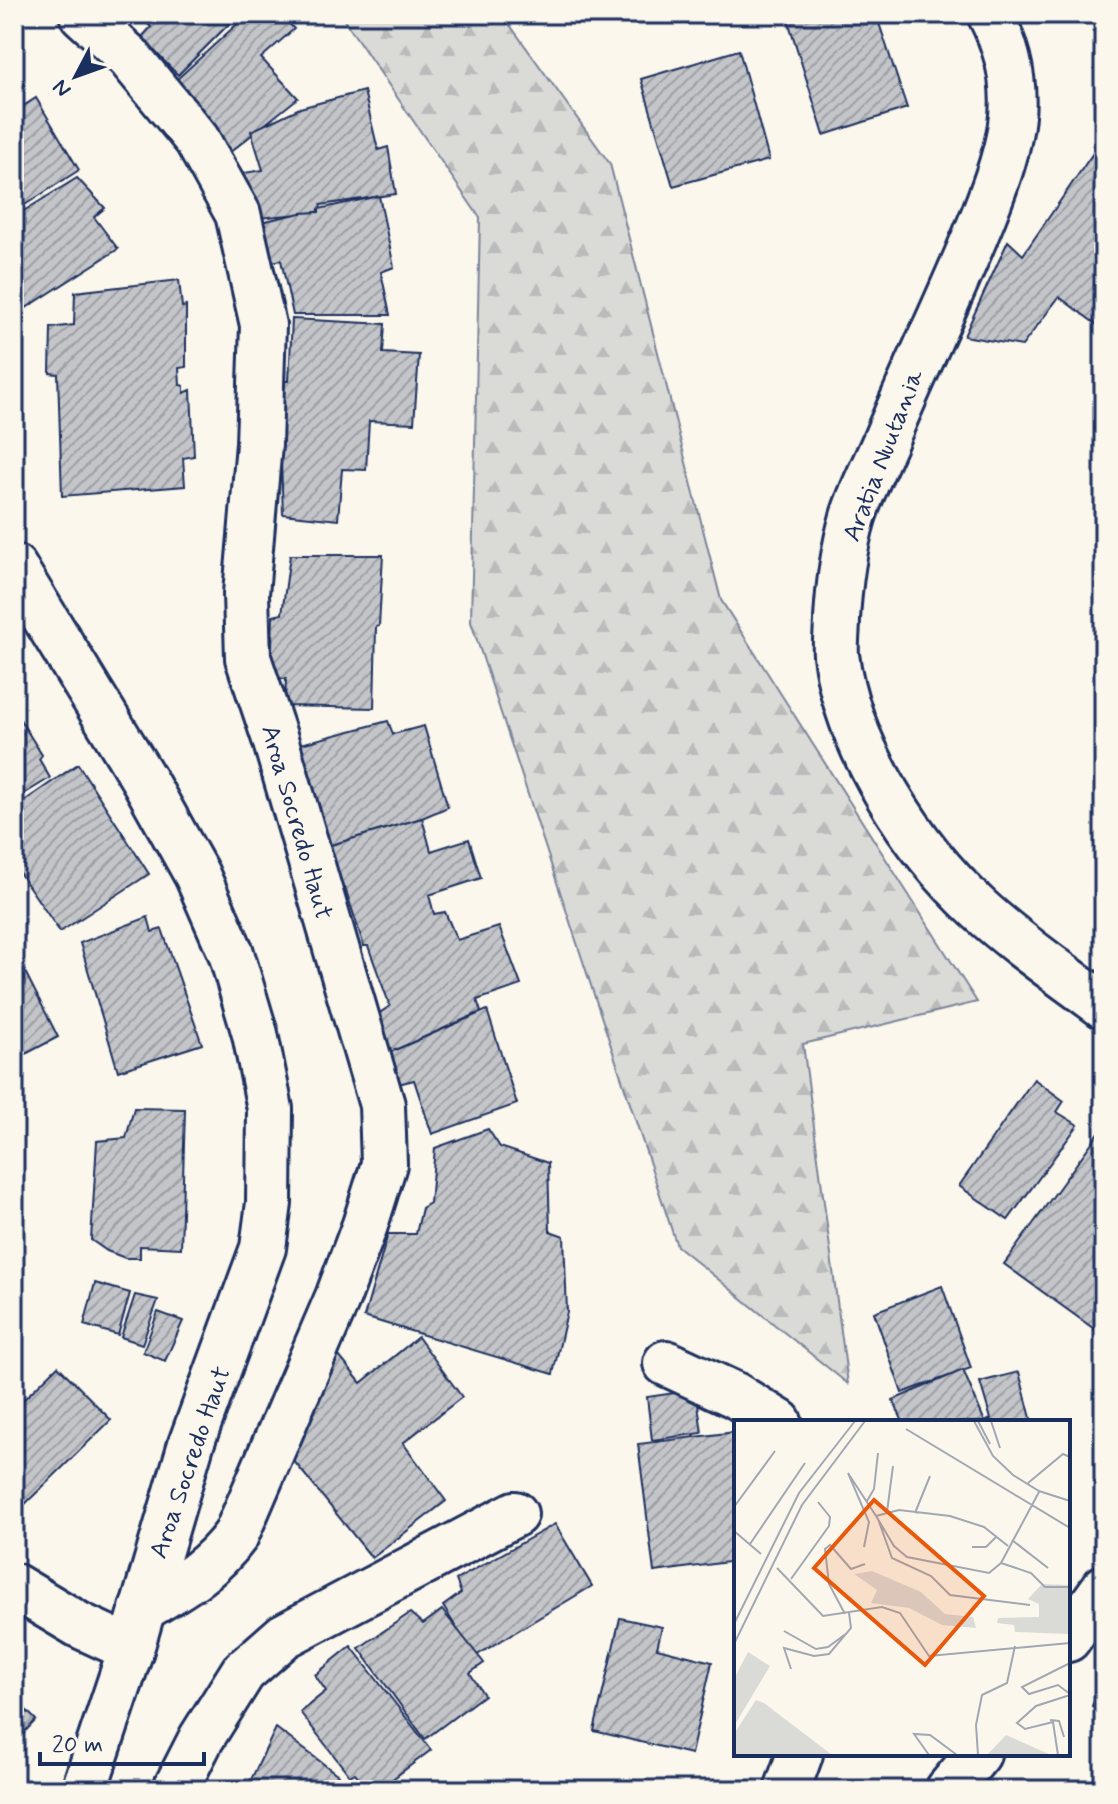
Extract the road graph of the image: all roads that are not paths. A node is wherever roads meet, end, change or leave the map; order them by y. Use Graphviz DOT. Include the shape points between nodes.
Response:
graph roads {
  1 [pos="82,14"];
  2 [pos="990,14"];
  3 [pos="14,567"];
  4 [pos="1104,1006"];
  5 [pos="666,1363"];
  6 [pos="776,1420"];
  7 [pos="515,1514"];
  8 [pos="14,1586"];
  9 [pos="1104,1588"];
  10 [pos="137,1629"];
  11 [pos="1070,1636"];
  12 [pos="799,1756"];
  13 [pos="976,1756"];
  14 [pos="84,1790"];
  15 [pos="175,1790"];
  16 [pos="787,1790"];
  17 [pos="948,1790"];
  1 -- 10 [label="street, Aroa Socredo Haut" via="128,56 197,140 238,214 263,325 246,594 248,658 382,1105 384,1164 338,1297 236,1535 219,1558"];
  2 -- 4 [label="street, Aratia Nuutania" via="1012,74 1013,124 996,185 853,515 840,571 836,654 851,720 878,777 926,854 980,911"];
  3 -- 10 [label="street, Aroa Socredo Haut" via="197,875 231,953 270,1109 263,1248 191,1444"];
  5 -- 6 [label="street"];
  7 -- 15 [label="street" via="284,1636 243,1672"];
  8 -- 10 [label="street" via="79,1625"];
  9 -- 11 [label="street"];
  10 -- 14 [label="street"];
  12 -- 16 [label="street"];
  13 -- 17 [label="street"];
}
